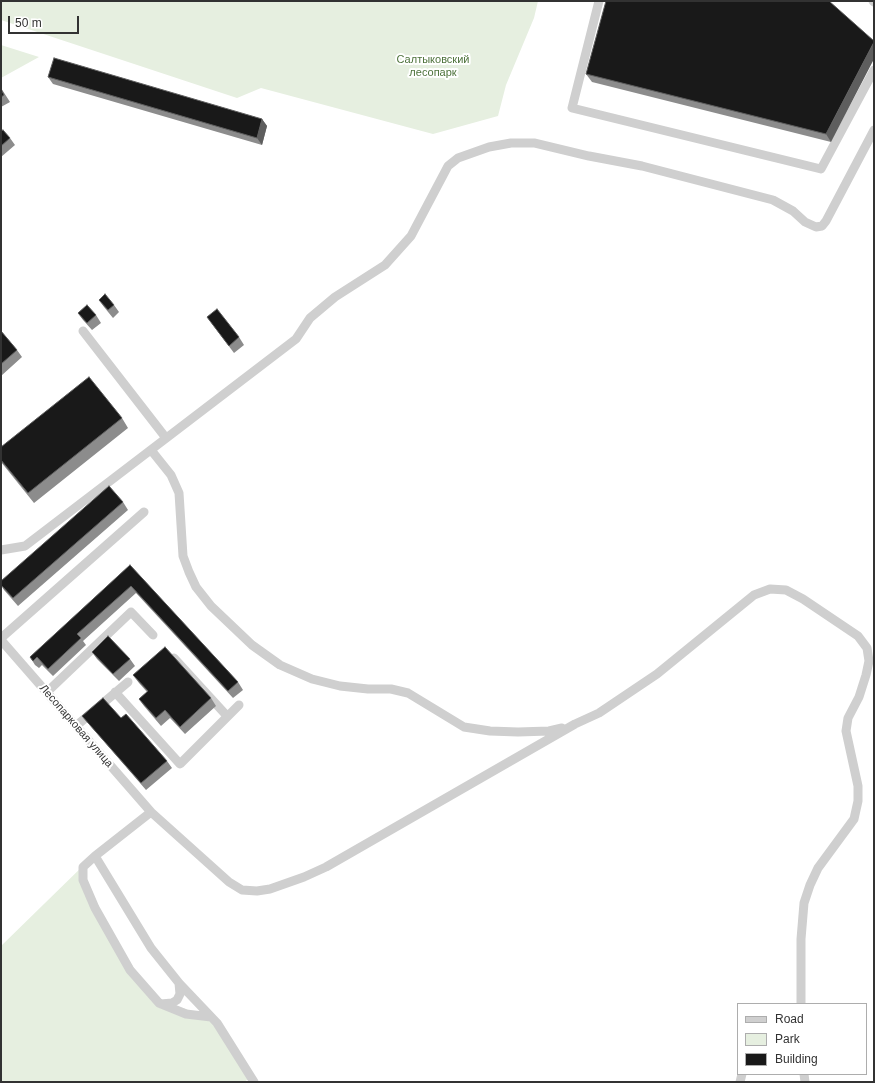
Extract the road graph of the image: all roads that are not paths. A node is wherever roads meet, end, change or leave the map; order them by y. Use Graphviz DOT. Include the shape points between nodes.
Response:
graph roads {
  1 [pos="599,1"];
  2 [pos="874,70"];
  3 [pos="874,130"];
  4 [pos="83,331"];
  5 [pos="166,438"];
  6 [pos="151,450"];
  7 [pos="144,512"];
  8 [pos="1,550"];
  9 [pos="153,635"];
  10 [pos="1,639"];
  11 [pos="166,649"];
  12 [pos="128,682"];
  13 [pos="46,692"];
  14 [pos="115,692"];
  15 [pos="239,705"];
  16 [pos="227,716"];
  17 [pos="575,724"];
  18 [pos="76,726"];
  19 [pos="151,812"];
  20 [pos="95,856"];
  21 [pos="179,983"];
  22 [pos="159,1003"];
  23 [pos="801,1003"];
  24 [pos="211,1017"];
  25 [pos="254,1082"];
  1 -- 2 [label="street" via="572,108 821,169"];
  3 -- 5 [label="street" via="826,221 816,228 773,200 642,166 535,143 511,143 458,158 448,166 410,236 385,265 335,297 310,318 296,340"];
  4 -- 5 [label="street"];
  5 -- 6 [label="street"];
  6 -- 8 [label="street" via="25,546"];
  6 -- 17 [label="street" via="171,475 179,493 183,556 196,587 211,606 252,645 280,665 312,679 340,686 391,689 408,693 464,727 518,732 550,731"];
  7 -- 10 [label="street"];
  9 -- 13 [label="street" via="131,612"];
  10 -- 13 [label="street, Лесопарковая улица"];
  11 -- 16 [label="street"];
  12 -- 14 [label="street"];
  13 -- 18 [label="street, Лесопарковая улица"];
  14 -- 16 [label="street" via="180,764"];
  14 -- 18 [label="street"];
  15 -- 16 [label="street"];
  17 -- 19 [label="street, Лесопарковая улица" via="326,867 299,880 257,891 242,890 229,882"];
  17 -- 23 [label="street" via="599,713 657,674 754,595 770,589 786,590 858,636 867,648 869,661 859,697 848,718 846,731 858,786 858,801 854,819 818,868 804,903"];
  18 -- 19 [label="street, Лесопарковая улица"];
  19 -- 20 [label="street"];
  20 -- 21 [label="street" via="152,948"];
  20 -- 22 [label="street" via="83,867 81,874 85,887 130,970"];
  21 -- 22 [label="street" via="180,994 177,1000 166,1004"];
  21 -- 24 [label="street"];
  22 -- 24 [label="street" via="186,1014"];
  24 -- 25 [label="street" via="227,1036"];
}
